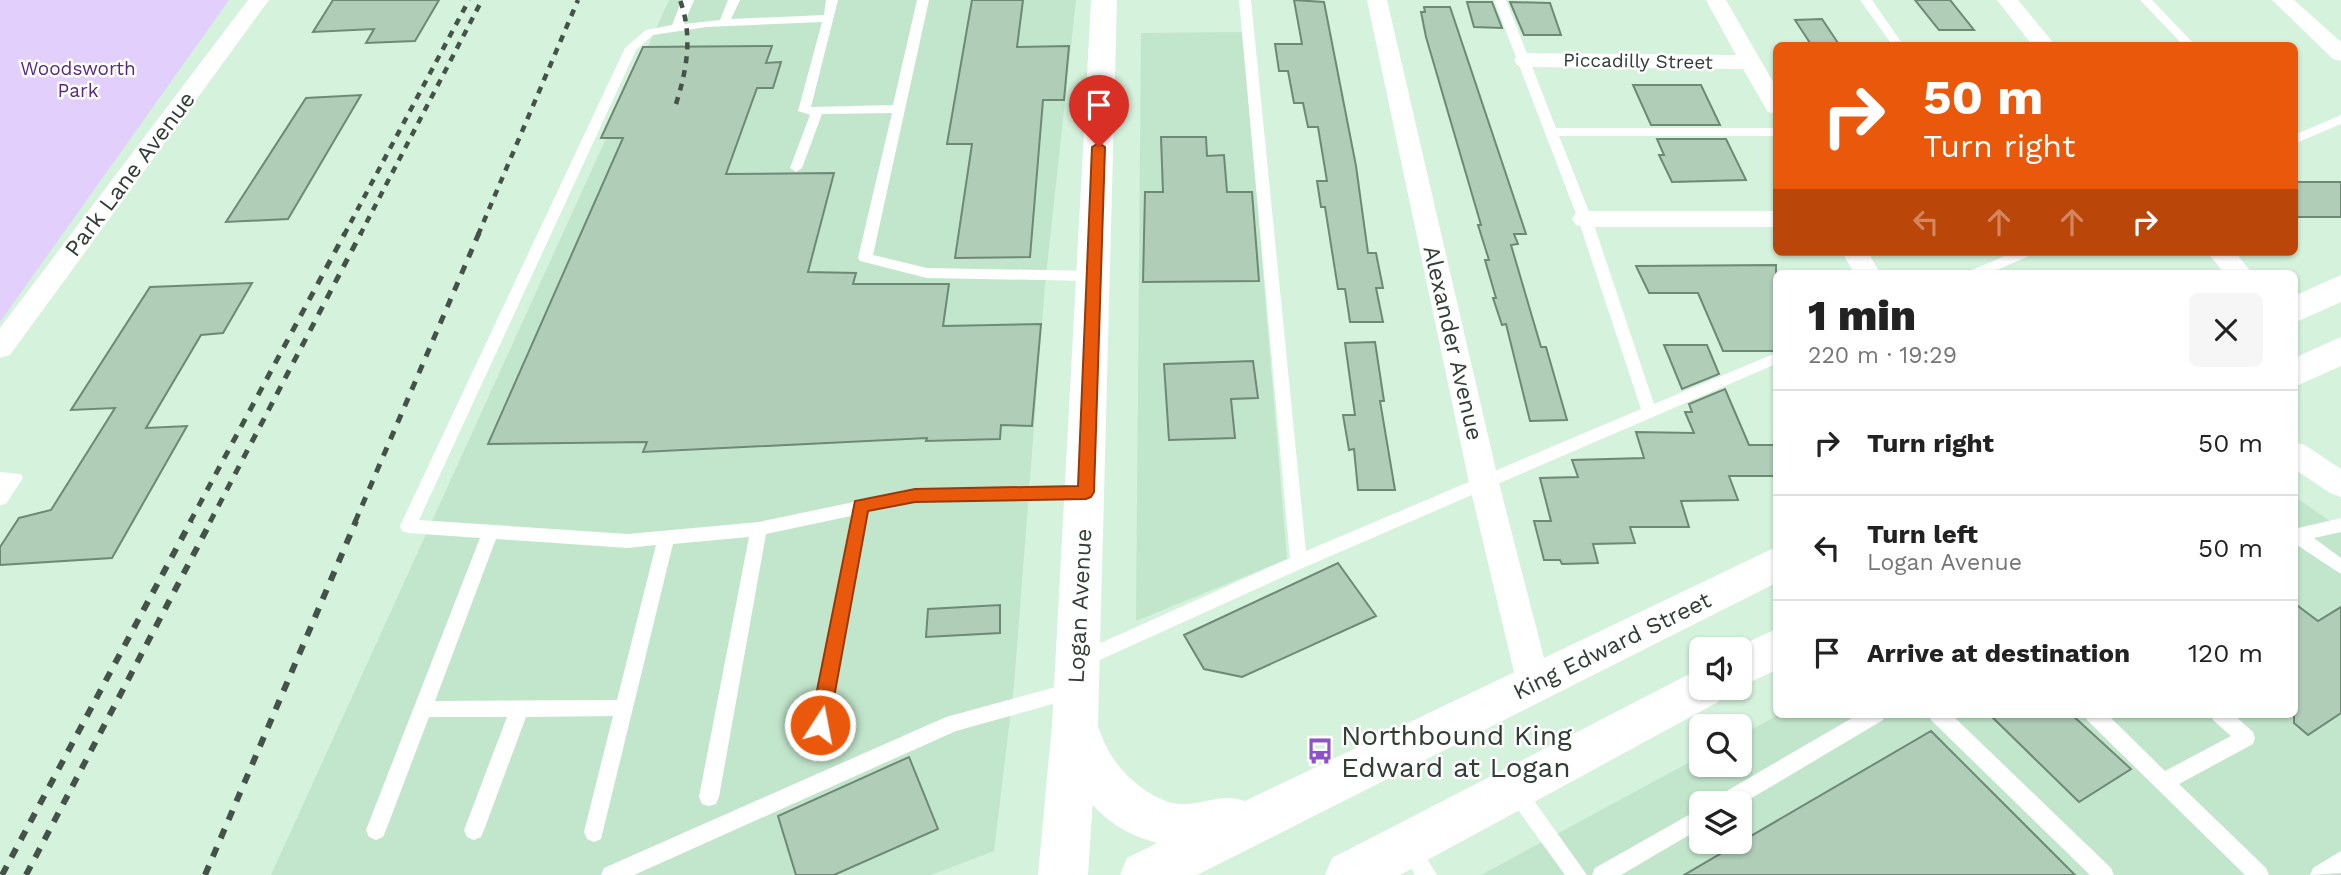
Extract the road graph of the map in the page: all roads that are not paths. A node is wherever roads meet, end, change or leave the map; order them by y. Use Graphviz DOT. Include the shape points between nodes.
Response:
graph roads {
  1 [pos="259,0"];
  2 [pos="688,0"];
  3 [pos="734,0"];
  4 [pos="832,0"];
  5 [pos="923,0"];
  6 [pos="1104,0"];
  7 [pos="1245,0"];
  8 [pos="1377,0"];
  9 [pos="1500,0"];
  10 [pos="1716,0"];
  11 [pos="1866,0"];
  12 [pos="2007,0"];
  13 [pos="2146,0"];
  14 [pos="2282,0"];
  15 [pos="829,18"];
  16 [pos="724,23"];
  17 [pos="677,29"];
  18 [pos="1896,42"];
  19 [pos="2042,42"];
  20 [pos="2187,42"];
  21 [pos="2341,54"];
  22 [pos="1525,60"];
  23 [pos="1752,62"];
  24 [pos="1773,101"];
  25 [pos="898,109"];
  26 [pos="817,111"];
  27 [pos="2341,119"];
  28 [pos="1552,132"];
  29 [pos="1773,132"];
  30 [pos="2298,138"];
  31 [pos="796,168"];
  32 [pos="1585,219"];
  33 [pos="1773,219"];
  34 [pos="2017,256"];
  35 [pos="2224,256"];
  36 [pos="1984,270"];
  37 [pos="2236,270"];
  38 [pos="1093,276"];
  39 [pos="2341,287"];
  40 [pos="2298,309"];
  41 [pos="0,348"];
  42 [pos="2341,350"];
  43 [pos="1773,359"];
  44 [pos="2298,372"];
  45 [pos="1649,411"];
  46 [pos="2298,456"];
  47 [pos="0,478"];
  48 [pos="1484,483"];
  49 [pos="2341,485"];
  50 [pos="1086,492"];
  51 [pos="0,499"];
  52 [pos="861,506"];
  53 [pos="2341,525"];
  54 [pos="759,529"];
  55 [pos="490,533"];
  56 [pos="2298,536"];
  57 [pos="2298,537"];
  58 [pos="666,538"];
  59 [pos="1299,562"];
  60 [pos="1773,566"];
  61 [pos="2341,567"];
  62 [pos="1773,650"];
  63 [pos="1752,661"];
  64 [pos="1534,685"];
  65 [pos="1076,692"];
  66 [pos="1689,695"];
  67 [pos="520,708"];
  68 [pos="624,708"];
  69 [pos="424,709"];
  70 [pos="1870,718"];
  71 [pos="1942,718"];
  72 [pos="2098,718"];
  73 [pos="2224,718"];
  74 [pos="815,753"];
  75 [pos="2163,782"];
  76 [pos="1514,788"];
  77 [pos="1745,791"];
  78 [pos="709,797"];
  79 [pos="1273,812"];
  80 [pos="1689,824"];
  81 [pos="376,830"];
  82 [pos="474,830"];
  83 [pos="594,832"];
  84 [pos="1417,860"];
  85 [pos="2341,861"];
  86 [pos="611,875"];
  87 [pos="1063,875"];
  88 [pos="1145,875"];
  89 [pos="1350,875"];
  90 [pos="1577,875"];
  91 [pos="1602,875"];
  92 [pos="2104,875"];
  93 [pos="2259,875"];
  94 [pos="2320,875"];
  1 -- 41 [label="street, Park Lane Avenue"];
  2 -- 17 [label="lane"];
  3 -- 16 [label="lane"];
  4 -- 15 [label="lane"];
  5 -- 25 [label="lane"];
  6 -- 38 [label="main road, Logan Avenue"];
  7 -- 59 [label="lane"];
  8 -- 48 [label="street, Alexander Avenue"];
  9 -- 22 [label="lane"];
  10 -- 23 [label="street"];
  11 -- 18 [label="lane"];
  12 -- 19 [label="street"];
  13 -- 20 [label="lane"];
  14 -- 21 [label="street"];
  15 -- 16 [label="lane"];
  15 -- 26 [label="lane" via="804,111"];
  16 -- 17 [label="lane"];
  17 -- 55 [label="lane" via="650,32 631,48 408,526"];
  22 -- 23 [label="street, Piccadilly Street"];
  22 -- 28 [label="lane"];
  23 -- 24 [label="street"];
  25 -- 26 [label="lane"];
  25 -- 38 [label="lane" via="865,258 928,273"];
  26 -- 31 [label="lane"];
  27 -- 30 [label="lane"];
  28 -- 29 [label="lane"];
  28 -- 32 [label="lane"];
  32 -- 33 [label="street"];
  32 -- 45 [label="lane"];
  34 -- 36 [label="lane"];
  35 -- 37 [label="street"];
  38 -- 50 [label="main road, Logan Avenue"];
  39 -- 40 [label="main road"];
  42 -- 44 [label="main road"];
  43 -- 45 [label="lane"];
  45 -- 48 [label="lane"];
  46 -- 49 [label="street"];
  47 -- 51 [label="lane" via="15,478"];
  48 -- 59 [label="lane"];
  48 -- 64 [label="street, Alexander Avenue"];
  50 -- 52 [label="lane" via="915,495"];
  50 -- 65 [label="main road, Logan Avenue"];
  52 -- 54 [label="lane"];
  52 -- 74 [label="lane"];
  53 -- 56 [label="lane"];
  54 -- 58 [label="lane"];
  54 -- 78 [label="lane"];
  55 -- 58 [label="lane" via="628,541"];
  55 -- 69 [label="lane"];
  57 -- 61 [label="lane"];
  58 -- 68 [label="lane"];
  59 -- 65 [label="lane"];
  60 -- 64 [label="main road, King Edward Street"];
  62 -- 63 [label="main road"];
  64 -- 79 [label="main road, King Edward Street"];
  65 -- 79 [label="main road" via="1093,769 1142,816 1184,828"];
  65 -- 86 [label="lane" via="953,723"];
  65 -- 87 [label="main road, Logan Avenue"];
  66 -- 76 [label="main road"];
  67 -- 68 [label="lane"];
  67 -- 69 [label="lane"];
  67 -- 82 [label="lane"];
  68 -- 83 [label="lane"];
  69 -- 81 [label="lane"];
  70 -- 77 [label="lane"];
  71 -- 92 [label="lane"];
  72 -- 75 [label="lane"];
  73 -- 75 [label="lane" via="2246,738"];
  75 -- 93 [label="lane"];
  76 -- 84 [label="main road"];
  76 -- 90 [label="lane"];
  79 -- 88 [label="main road, King Edward Street"];
  80 -- 91 [label="lane"];
  84 -- 89 [label="main road"];
  85 -- 94 [label="lane"];
}
